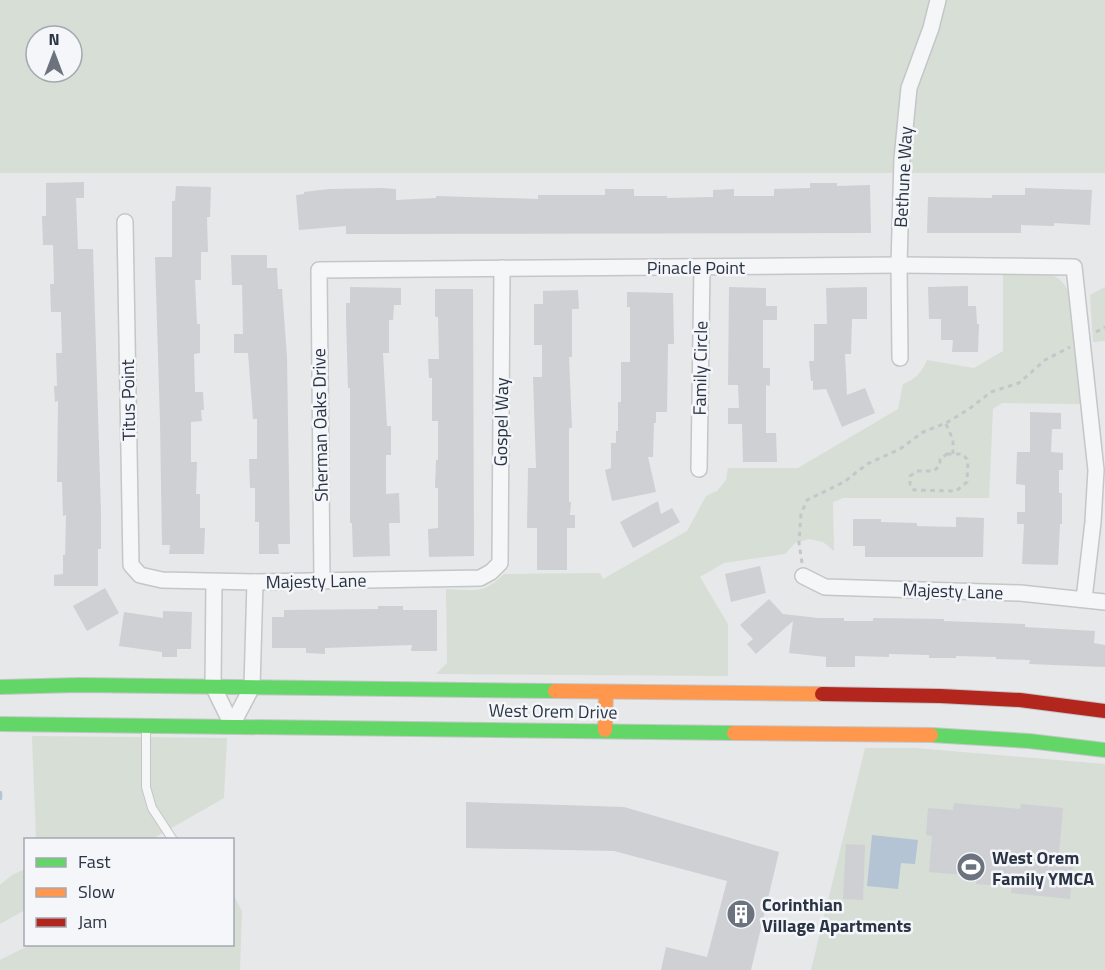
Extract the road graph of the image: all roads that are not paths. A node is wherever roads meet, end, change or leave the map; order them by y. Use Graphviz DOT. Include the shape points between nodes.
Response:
graph roads {
  1 [pos="938,0"];
  2 [pos="125,222"];
  3 [pos="899,266"];
  4 [pos="702,267"];
  5 [pos="502,268"];
  6 [pos="319,270"];
  7 [pos="900,358"];
  8 [pos="699,469"];
  9 [pos="491,572"];
  10 [pos="140,575"];
  11 [pos="803,576"];
  12 [pos="322,581"];
  13 [pos="214,582"];
  14 [pos="255,582"];
  15 [pos="1084,599"];
  16 [pos="1105,602"];
  17 [pos="213,686"];
  18 [pos="0,687"];
  19 [pos="252,687"];
  20 [pos="606,692"];
  21 [pos="1105,711"];
  22 [pos="0,724"];
  23 [pos="147,725"];
  24 [pos="232,725"];
  25 [pos="605,730"];
  26 [pos="1105,750"];
  27 [pos="172,838"];
  1 -- 3 [label="street, Bethune Way" via="909,88 902,159"];
  2 -- 10 [label="street, Titus Point" via="131,565"];
  3 -- 4 [label="street, Pinacle Point"];
  3 -- 7 [label="street, Bethune Way"];
  3 -- 15 [label="street, Pinacle Point" via="1074,267 1096,470"];
  4 -- 5 [label="street, Pinacle Point"];
  4 -- 8 [label="street, Family Circle"];
  5 -- 6 [label="street, Pinacle Point"];
  5 -- 9 [label="street, Gospel Way" via="500,563"];
  6 -- 12 [label="street, Sherman Oaks Drive"];
  9 -- 12 [label="street, Majesty Lane" via="480,578"];
  10 -- 13 [label="street, Majesty Lane"];
  11 -- 15 [label="street, Majesty Lane" via="825,587"];
  12 -- 14 [label="street, Majesty Lane"];
  13 -- 14 [label="street, Majesty Lane"];
  13 -- 17 [label="street"];
  14 -- 19 [label="street"];
  15 -- 16 [label="street, Majesty Lane"];
  17 -- 18 [label="main road, West Orem Drive"];
  17 -- 19 [label="main road, West Orem Drive"];
  17 -- 24 [label="street"];
  19 -- 20 [label="main road, West Orem Drive"];
  19 -- 24 [label="street"];
  20 -- 21 [label="main road, West Orem Drive" via="940,696 1020,700"];
  20 -- 25 [label="main road"];
  22 -- 23 [label="main road, West Orem Drive"];
  23 -- 24 [label="main road, West Orem Drive"];
  23 -- 27 [label="lane" via="146,787 152,808"];
  24 -- 25 [label="main road, West Orem Drive"];
  25 -- 26 [label="main road, West Orem Drive" via="945,735"];
}
